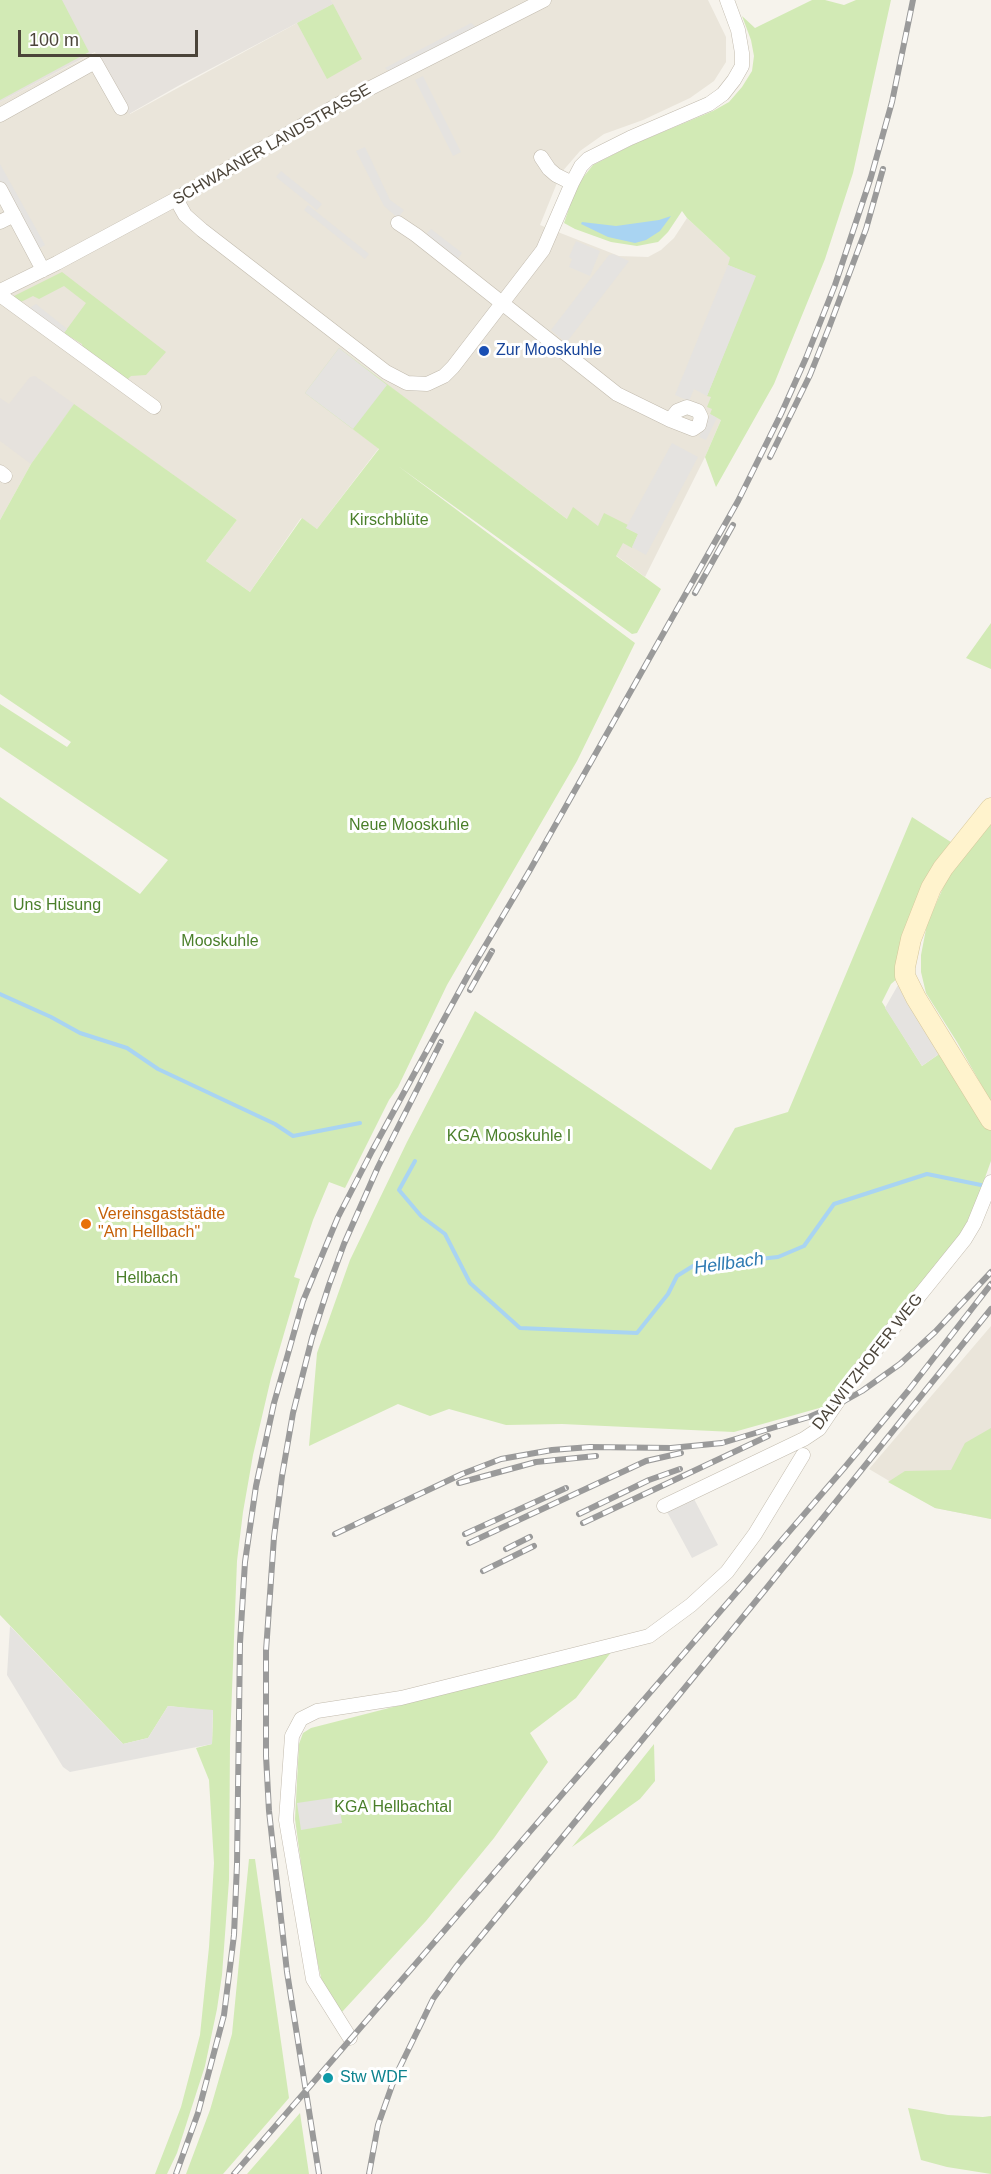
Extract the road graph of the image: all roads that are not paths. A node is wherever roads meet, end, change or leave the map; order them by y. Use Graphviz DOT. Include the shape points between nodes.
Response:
graph roads {
  1 [pos="544,0"];
  2 [pos="727,0"];
  3 [pos="121,108"];
  4 [pos="0,115"];
  5 [pos="541,157"];
  6 [pos="572,183"];
  7 [pos="0,189"];
  8 [pos="176,199"];
  9 [pos="14,215"];
  10 [pos="0,222"];
  11 [pos="398,224"];
  12 [pos="43,270"];
  13 [pos="0,293"];
  14 [pos="503,304"];
  15 [pos="154,407"];
  16 [pos="670,420"];
  17 [pos="991,807"];
  18 [pos="991,1120"];
  19 [pos="991,1182"];
  20 [pos="803,1455"];
  21 [pos="664,1506"];
  22 [pos="351,2038"];
  1 -- 8 [label="street, SCHWAANER LANDSTRASSE" via="339,105"];
  2 -- 6 [label="street" via="742,53 742,66 729,87 686,116 596,154 581,166"];
  3 -- 4 [label="street" via="95,62"];
  5 -- 6 [label="street" via="556,175"];
  6 -- 14 [label="street" via="548,242"];
  7 -- 9 [label="street"];
  8 -- 12 [label="street, SCHWAANER LANDSTRASSE"];
  8 -- 14 [label="street" via="185,215 202,230 386,372 406,383 427,384 444,376"];
  9 -- 10 [label="street"];
  9 -- 12 [label="street"];
  11 -- 14 [label="street"];
  12 -- 13 [label="street, SCHWAANER LANDSTRASSE"];
  13 -- 15 [label="street, SCHWAANER LANDSTRASSE"];
  14 -- 16 [label="street" via="617,394"];
  17 -- 18 [label="street" via="931,888 911,939 905,967 916,998"];
  19 -- 21 [label="street, DALWITZHOFER WEG" via="974,1224 954,1256 857,1373 819,1429"];
  20 -- 22 [label="street" via="727,1572 648,1636 401,1698 317,1711 301,1719 292,1736 286,1820 313,1979"];
}
